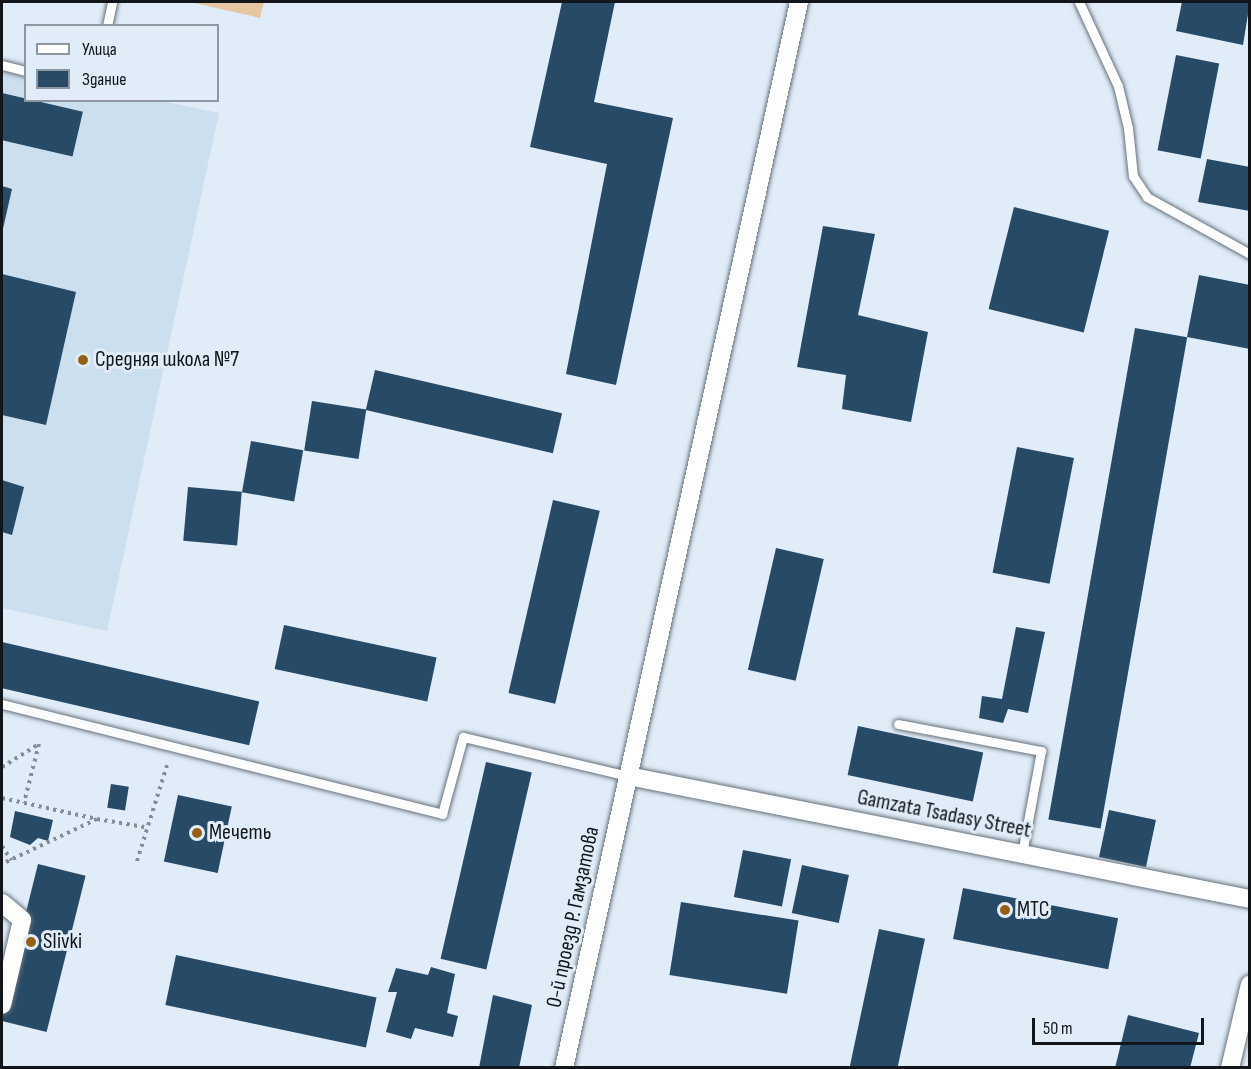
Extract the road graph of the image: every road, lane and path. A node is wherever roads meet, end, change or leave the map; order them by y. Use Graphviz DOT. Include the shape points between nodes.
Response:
graph roads {
  1 [pos="112,2"];
  2 [pos="799,2"];
  3 [pos="1079,2"];
  4 [pos="107,24"];
  5 [pos="2,65"];
  6 [pos="24,70"];
  7 [pos="1250,254"];
  8 [pos="2,704"];
  9 [pos="898,724"];
  10 [pos="174,747"];
  11 [pos="2,767"];
  12 [pos="628,776"];
  13 [pos="2,798"];
  14 [pos="24,803"];
  15 [pos="97,819"];
  16 [pos="144,827"];
  17 [pos="2,846"];
  18 [pos="1022,854"];
  19 [pos="11,860"];
  20 [pos="136,861"];
  21 [pos="2,864"];
  22 [pos="1250,899"];
  23 [pos="2,903"];
  24 [pos="1250,984"];
  25 [pos="2,1005"];
  26 [pos="564,1068"];
  27 [pos="1230,1068"];
  1 -- 4 [label="lane"];
  2 -- 12 [label="street, 0-й проезд Р. Гамзатова"];
  3 -- 7 [label="lane" via="1118,86 1133,176 1147,197"];
  5 -- 6 [label="lane"];
  8 -- 10 [label="lane"];
  9 -- 18 [label="lane" via="1041,751"];
  10 -- 12 [label="lane" via="442,813 463,737"];
  10 -- 16 [label="path"];
  11 -- 14 [label="path" via="39,744"];
  12 -- 18 [label="street, Gamzata Tsadasy Street"];
  12 -- 26 [label="street, 0-й проезд Р. Гамзатова"];
  13 -- 14 [label="path"];
  14 -- 15 [label="path"];
  15 -- 16 [label="path"];
  15 -- 19 [label="path"];
  16 -- 20 [label="path"];
  17 -- 19 [label="path"];
  18 -- 22 [label="street, Gamzata Tsadasy Street"];
  19 -- 21 [label="path"];
  23 -- 25 [label="street" via="22,920"];
  24 -- 27 [label="street"];
}
